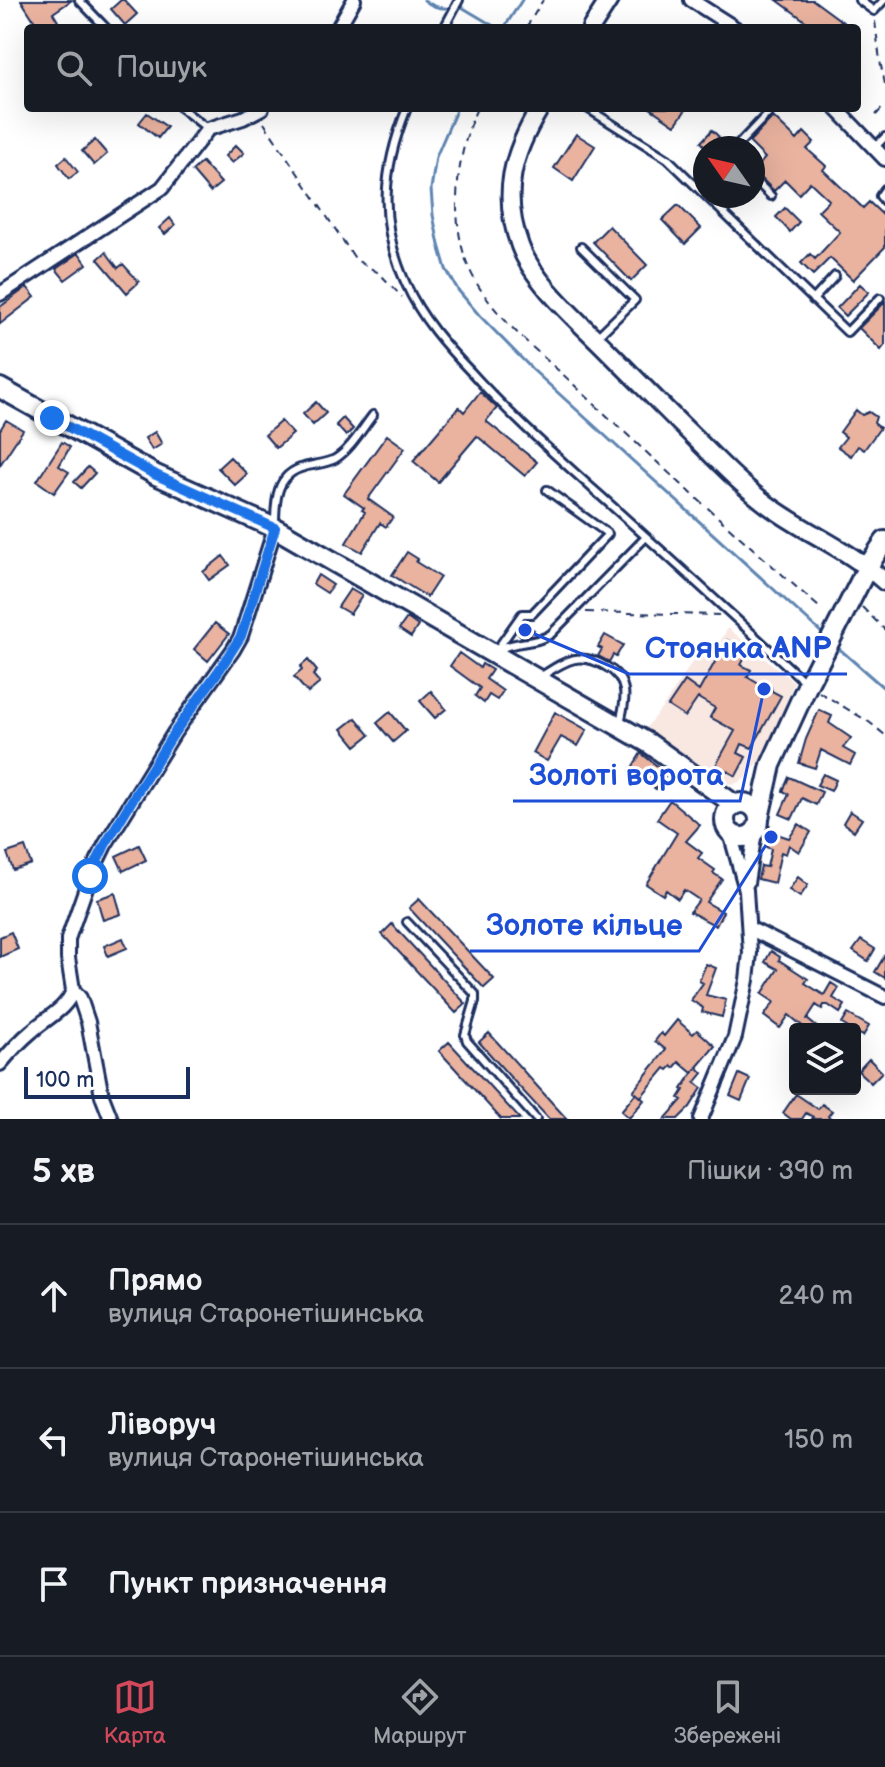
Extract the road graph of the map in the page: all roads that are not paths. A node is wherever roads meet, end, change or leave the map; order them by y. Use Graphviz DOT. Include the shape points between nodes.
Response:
graph roads {
  1 [pos="79,0"];
  2 [pos="354,0"];
  3 [pos="459,0"];
  4 [pos="609,0"];
  5 [pos="691,0"];
  6 [pos="859,0"];
  7 [pos="884,0"];
  8 [pos="102,24"];
  9 [pos="340,24"];
  10 [pos="446,24"];
  11 [pos="594,24"];
  12 [pos="729,24"];
  13 [pos="186,112"];
  14 [pos="255,112"];
  15 [pos="405,112"];
  16 [pos="538,112"];
  17 [pos="593,112"];
  18 [pos="769,112"];
  19 [pos="840,112"];
  20 [pos="208,129"];
  21 [pos="746,136"];
  22 [pos="885,137"];
  23 [pos="874,148"];
  24 [pos="885,159"];
  25 [pos="693,183"];
  26 [pos="885,189"];
  27 [pos="765,190"];
  28 [pos="771,196"];
  29 [pos="885,202"];
  30 [pos="718,208"];
  31 [pos="581,247"];
  32 [pos="835,276"];
  33 [pos="0,294"];
  34 [pos="880,298"];
  35 [pos="813,300"];
  36 [pos="596,338"];
  37 [pos="0,388"];
  38 [pos="373,415"];
  39 [pos="547,490"];
  40 [pos="275,528"];
  41 [pos="646,537"];
  42 [pos="885,541"];
  43 [pos="868,566"];
  44 [pos="885,582"];
  45 [pos="494,654"];
  46 [pos="537,679"];
  47 [pos="808,684"];
  48 [pos="619,726"];
  49 [pos="771,765"];
  50 [pos="707,785"];
  51 [pos="739,804"];
  52 [pos="757,825"];
  53 [pos="728,830"];
  54 [pos="746,890"];
  55 [pos="407,922"];
  56 [pos="749,928"];
  57 [pos="73,990"];
  58 [pos="885,997"];
  59 [pos="0,1064"];
  60 [pos="111,1119"];
  61 [pos="536,1119"];
  62 [pos="701,1119"];
  1 -- 8 [label="lane"];
  2 -- 9 [label="street"];
  3 -- 10 [label="lane"];
  4 -- 11 [label="street"];
  5 -- 12 [label="street"];
  6 -- 7 [label="lane" via="874,11"];
  13 -- 20 [label="lane"];
  14 -- 20 [label="street"];
  15 -- 41 [label="lane" via="388,178 386,213 406,284 428,324 506,411"];
  16 -- 36 [label="street" via="513,164 514,227 528,264"];
  17 -- 25 [label="lane" via="668,159"];
  18 -- 21 [label="lane"];
  19 -- 23 [label="street"];
  20 -- 33 [label="street" via="162,188"];
  22 -- 23 [label="lane"];
  23 -- 24 [label="street"];
  26 -- 29 [label="lane" via="880,196"];
  27 -- 28 [label="lane"];
  30 -- 35 [label="lane"];
  31 -- 36 [label="lane" via="635,300"];
  32 -- 35 [label="lane"];
  34 -- 35 [label="lane" via="847,332"];
  36 -- 43 [label="street" via="735,478 769,506"];
  37 -- 40 [label="main road" via="156,475"];
  38 -- 40 [label="lane" via="334,459 286,476 276,500"];
  39 -- 45 [label="lane" via="608,534 532,614 522,614"];
  40 -- 45 [label="main road"];
  40 -- 57 [label="street" via="237,643 167,744 90,876 68,939"];
  41 -- 45 [label="lane" via="544,638 504,646"];
  41 -- 47 [label="lane"];
  42 -- 43 [label="main road"];
  43 -- 44 [label="street"];
  43 -- 47 [label="main road" via="855,604"];
  45 -- 46 [label="main road"];
  46 -- 48 [label="main road"];
  46 -- 48 [label="lane" via="585,657 613,670 624,688"];
  47 -- 49 [label="main road"];
  48 -- 50 [label="main road"];
  49 -- 51 [label="main road"];
  49 -- 52 [label="main road"];
  50 -- 51 [label="main road"];
  50 -- 53 [label="main road"];
  51 -- 52 [label="main road" via="754,808"];
  51 -- 53 [label="main road" via="728,812"];
  52 -- 53 [label="main road" via="751,835 740,837"];
  52 -- 54 [label="street"];
  53 -- 54 [label="street"];
  54 -- 56 [label="street"];
  55 -- 61 [label="lane" via="475,994 467,1041"];
  56 -- 58 [label="street"];
  56 -- 62 [label="street" via="747,980 735,1037"];
  57 -- 59 [label="street"];
  57 -- 60 [label="street" via="88,1022"];
}
